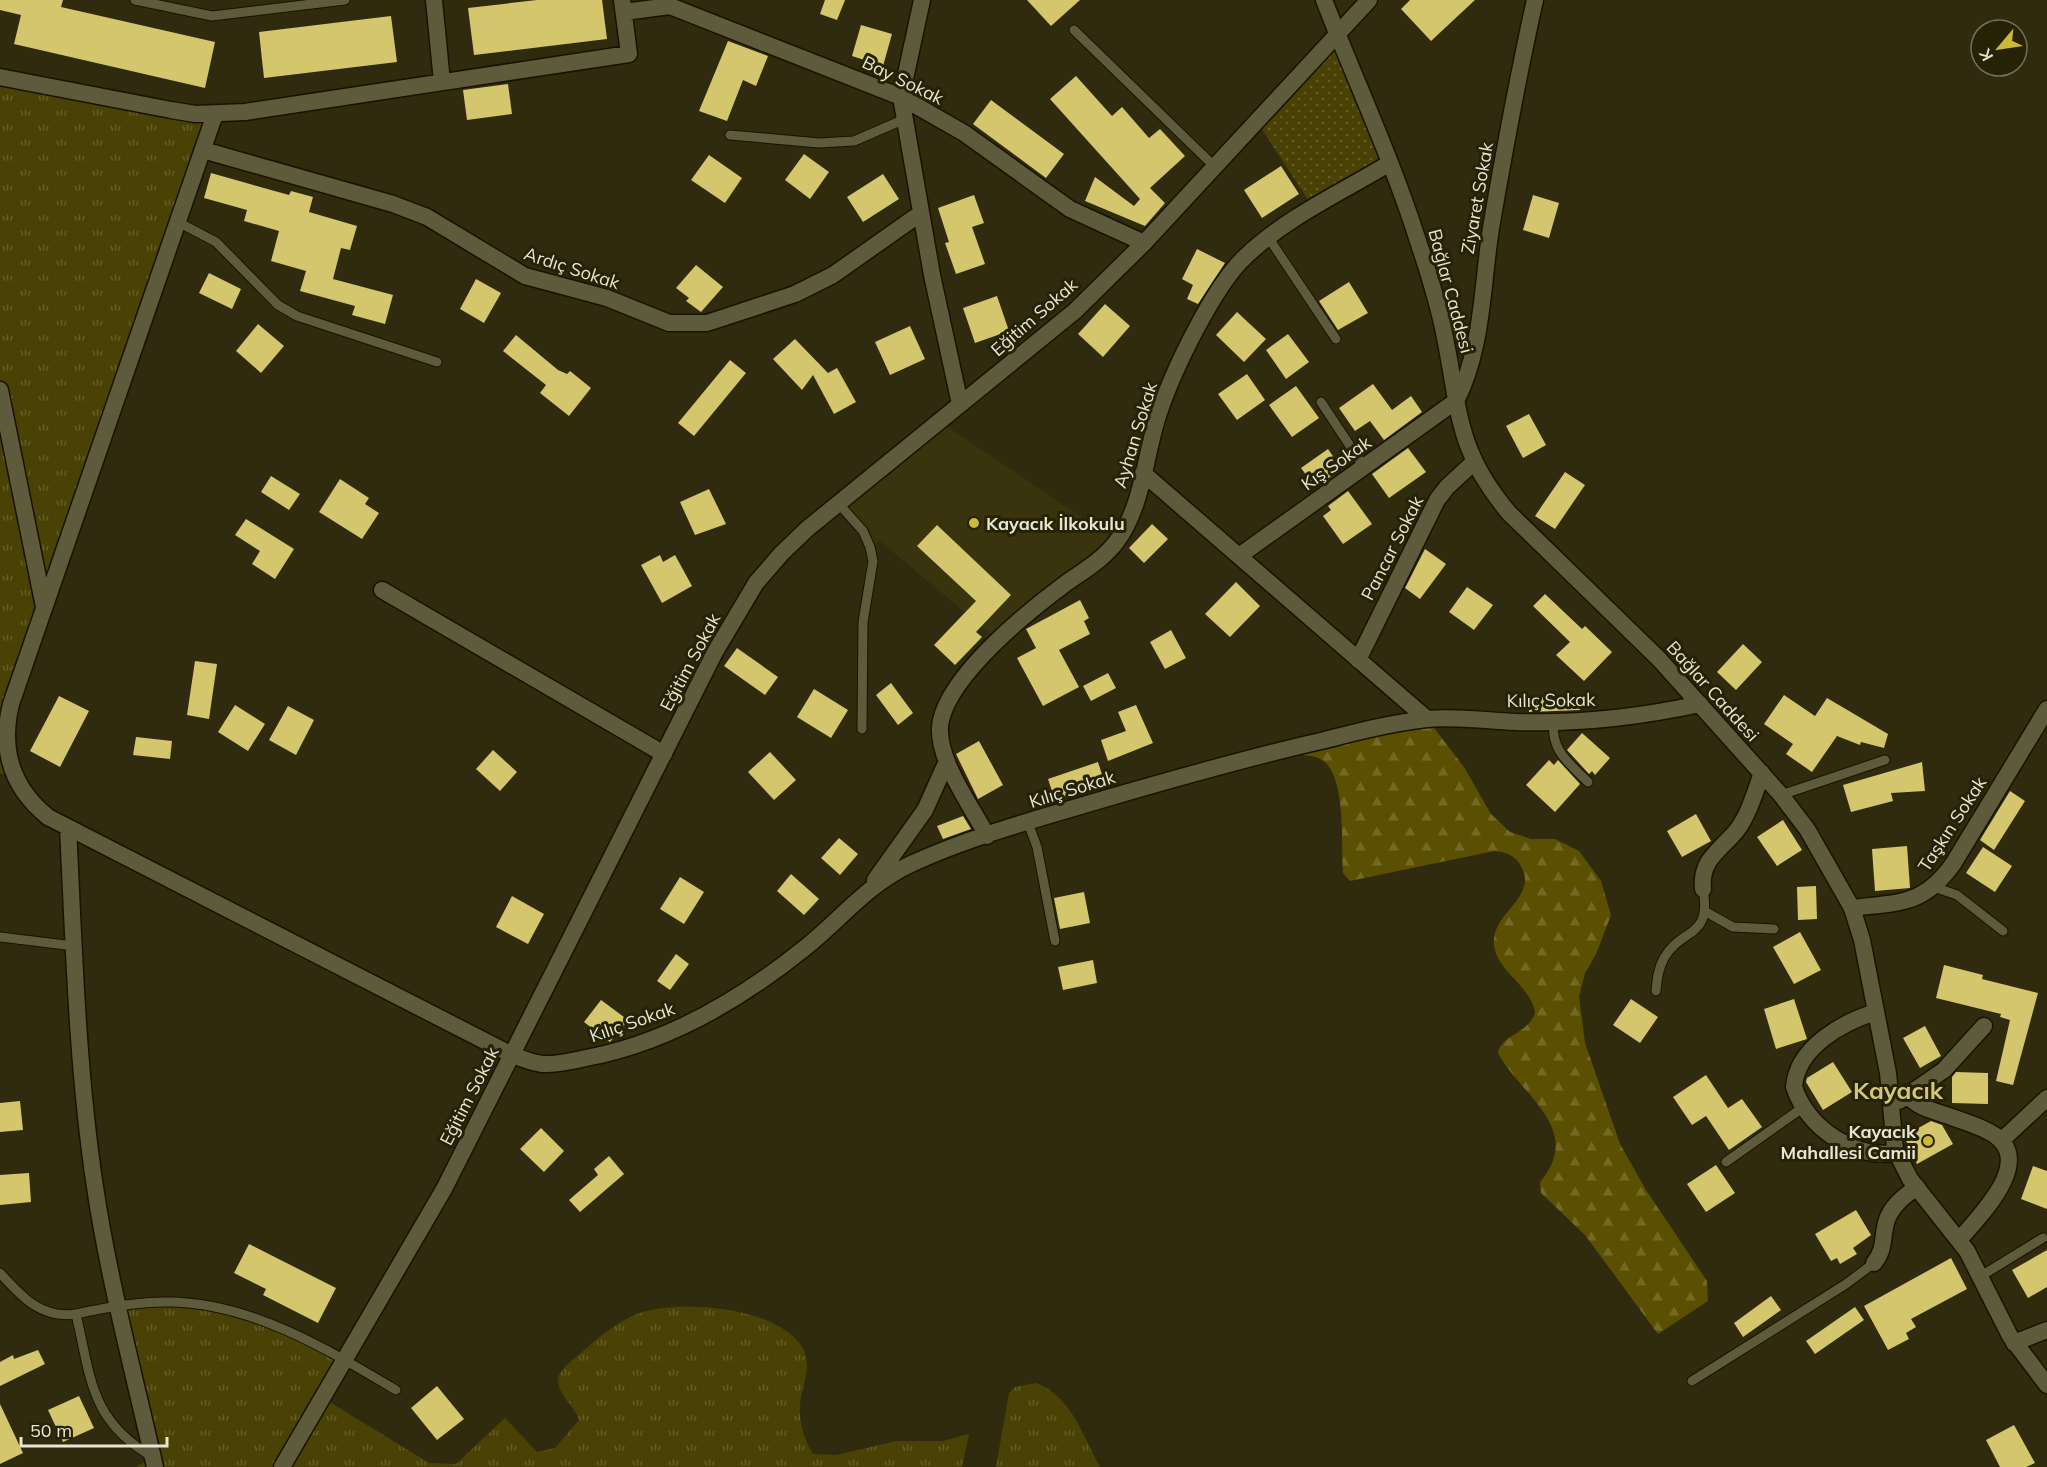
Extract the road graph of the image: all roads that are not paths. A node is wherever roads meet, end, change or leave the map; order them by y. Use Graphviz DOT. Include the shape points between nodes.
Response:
graph roads {
  1 [pos="135,0"];
  2 [pos="345,0"];
  3 [pos="434,0"];
  4 [pos="922,0"];
  5 [pos="1324,0"];
  6 [pos="1369,0"];
  7 [pos="1535,0"];
  8 [pos="672,3"];
  9 [pos="623,6"];
  10 [pos="1074,30"];
  11 [pos="1336,33"];
  12 [pos="0,77"];
  13 [pos="442,82"];
  14 [pos="901,96"];
  15 [pos="215,114"];
  16 [pos="905,119"];
  17 [pos="730,135"];
  18 [pos="203,150"];
  19 [pos="1390,163"];
  20 [pos="1214,166"];
  21 [pos="921,213"];
  22 [pos="177,222"];
  23 [pos="1268,237"];
  24 [pos="1144,243"];
  25 [pos="1336,339"];
  26 [pos="437,362"];
  27 [pos="0,390"];
  28 [pos="1456,401"];
  29 [pos="1321,402"];
  30 [pos="960,404"];
  31 [pos="1473,464"];
  32 [pos="1364,467"];
  33 [pos="1143,473"];
  34 [pos="838,503"];
  35 [pos="1239,556"];
  36 [pos="382,590"];
  37 [pos="44,608"];
  38 [pos="1358,660"];
  39 [pos="1700,704"];
  40 [pos="2047,709"];
  41 [pos="1427,719"];
  42 [pos="1554,721"];
  43 [pos="862,729"];
  44 [pos="664,754"];
  45 [pos="1885,760"];
  46 [pos="947,761"];
  47 [pos="6,774"];
  48 [pos="1762,774"];
  49 [pos="1588,782"];
  50 [pos="1782,795"];
  51 [pos="1028,823"];
  52 [pos="68,828"];
  53 [pos="987,836"];
  54 [pos="870,887"];
  55 [pos="1934,887"];
  56 [pos="1703,889"];
  57 [pos="1852,908"];
  58 [pos="1706,912"];
  59 [pos="1774,929"];
  60 [pos="2003,931"];
  61 [pos="0,937"];
  62 [pos="1055,941"];
  63 [pos="74,946"];
  64 [pos="1656,991"];
  65 [pos="1876,1012"];
  66 [pos="1984,1026"];
  67 [pos="512,1055"];
  68 [pos="1908,1096"];
  69 [pos="2047,1098"];
  70 [pos="1805,1106"];
  71 [pos="1891,1106"];
  72 [pos="2001,1140"];
  73 [pos="1897,1153"];
  74 [pos="1726,1162"];
  75 [pos="1917,1187"];
  76 [pos="2043,1238"];
  77 [pos="1960,1239"];
  78 [pos="1874,1263"];
  79 [pos="0,1273"];
  80 [pos="1981,1276"];
  81 [pos="117,1305"];
  82 [pos="76,1314"];
  83 [pos="2047,1330"];
  84 [pos="2014,1342"];
  85 [pos="344,1359"];
  86 [pos="1692,1381"];
  87 [pos="2047,1385"];
  88 [pos="396,1390"];
  89 [pos="154,1462"];
  90 [pos="282,1467"];
  1 -- 2 [label="lane" via="212,16"];
  3 -- 13 [label="street"];
  4 -- 14 [label="street"];
  5 -- 11 [label="street, Bağlar Caddesi"];
  6 -- 11 [label="street, Eğitim Sokak"];
  7 -- 28 [label="street, Ziyaret Sokak" via="1516,88 1476,341"];
  8 -- 9 [label="street, Bay Sokak"];
  8 -- 14 [label="street, Bay Sokak"];
  9 -- 13 [label="street" via="629,54"];
  10 -- 20 [label="lane"];
  11 -- 19 [label="street, Bağlar Caddesi"];
  11 -- 20 [label="street, Eğitim Sokak"];
  12 -- 15 [label="street" via="171,110"];
  13 -- 15 [label="street"];
  14 -- 16 [label="street"];
  14 -- 24 [label="street, Bay Sokak" via="964,134 1070,209"];
  15 -- 18 [label="street"];
  16 -- 17 [label="lane" via="854,141 819,143"];
  16 -- 21 [label="street"];
  18 -- 21 [label="street, Ardıç Sokak" via="393,204 427,217 525,276 607,298 669,323 707,322 795,294 833,274"];
  18 -- 22 [label="street"];
  19 -- 23 [label="street, Ayhan Sokak"];
  19 -- 28 [label="street, Bağlar Caddesi" via="1444,329"];
  20 -- 24 [label="street, Eğitim Sokak"];
  21 -- 30 [label="street"];
  22 -- 26 [label="lane" via="216,242 278,305 297,316"];
  22 -- 37 [label="street"];
  23 -- 25 [label="lane"];
  23 -- 33 [label="street, Ayhan Sokak" via="1233,269 1202,322 1168,388"];
  24 -- 30 [label="street, Eğitim Sokak" via="1075,311"];
  27 -- 37 [label="street"];
  28 -- 31 [label="street, Bağlar Caddesi"];
  28 -- 32 [label="street, Kış Sokak"];
  29 -- 32 [label="lane"];
  30 -- 34 [label="street, Eğitim Sokak"];
  31 -- 38 [label="street, Pancar Sokak" via="1437,500"];
  31 -- 39 [label="street, Bağlar Caddesi" via="1509,513"];
  32 -- 35 [label="street, Kış Sokak"];
  33 -- 35 [label="street"];
  33 -- 46 [label="street, Ayhan Sokak" via="1134,508 1117,541 1104,556 1027,613 960,684 941,720"];
  34 -- 43 [label="lane" via="863,531 873,561 863,622"];
  34 -- 44 [label="street, Eğitim Sokak" via="807,529 756,583 715,652"];
  35 -- 38 [label="street"];
  36 -- 44 [label="street"];
  37 -- 47 [label="street" via="5,726"];
  38 -- 41 [label="street"];
  39 -- 42 [label="street, Kılıç Sokak" via="1651,715"];
  39 -- 48 [label="street, Bağlar Caddesi"];
  40 -- 55 [label="street, Taşkın Sokak" via="1953,864"];
  41 -- 42 [label="street, Kılıç Sokak"];
  41 -- 51 [label="street, Kılıç Sokak" via="1257,756"];
  42 -- 49 [label="lane" via="1552,735 1558,751"];
  44 -- 67 [label="street, Eğitim Sokak"];
  45 -- 50 [label="lane"];
  46 -- 53 [label="street, Ayhan Sokak"];
  46 -- 54 [label="street" via="925,810"];
  47 -- 52 [label="street, Kılıç Sokak" via="35,807"];
  48 -- 50 [label="street, Bağlar Caddesi"];
  48 -- 56 [label="street" via="1739,826 1705,867"];
  50 -- 57 [label="street, Bağlar Caddesi" via="1812,837"];
  51 -- 53 [label="street, Kılıç Sokak"];
  51 -- 62 [label="lane" via="1037,847"];
  52 -- 63 [label="street"];
  52 -- 67 [label="street, Kılıç Sokak"];
  53 -- 54 [label="street, Kılıç Sokak" via="910,864"];
  54 -- 67 [label="street, Kılıç Sokak" via="835,922 773,972 686,1025 636,1045 565,1063 542,1064"];
  55 -- 57 [label="street, Taşkın Sokak" via="1912,899"];
  55 -- 60 [label="lane" via="1957,895"];
  56 -- 58 [label="lane"];
  57 -- 65 [label="street, Bağlar Caddesi"];
  58 -- 59 [label="lane" via="1733,927"];
  58 -- 64 [label="lane" via="1691,935 1663,959"];
  61 -- 63 [label="lane"];
  63 -- 81 [label="street" via="85,1106"];
  65 -- 70 [label="street" via="1838,1028 1806,1058 1797,1071 1794,1087"];
  65 -- 71 [label="street, Bağlar Caddesi"];
  66 -- 68 [label="street" via="1944,1070"];
  67 -- 85 [label="street, Eğitim Sokak" via="444,1189"];
  68 -- 71 [label="street"];
  68 -- 72 [label="street" via="1919,1105 1975,1125"];
  69 -- 72 [label="street"];
  70 -- 73 [label="street" via="1827,1132 1846,1145 1867,1152"];
  70 -- 74 [label="lane"];
  71 -- 73 [label="street, Bağlar Caddesi"];
  72 -- 77 [label="street" via="2011,1160 2008,1173"];
  73 -- 75 [label="street, Bağlar Caddesi"];
  75 -- 77 [label="street, Bağlar Caddesi"];
  75 -- 78 [label="street" via="1888,1217 1883,1249"];
  76 -- 80 [label="lane"];
  77 -- 80 [label="street, Bağlar Caddesi"];
  78 -- 86 [label="lane"];
  79 -- 82 [label="lane" via="37,1309 57,1315"];
  80 -- 84 [label="street, Bağlar Caddesi"];
  81 -- 82 [label="lane"];
  81 -- 85 [label="lane" via="170,1302 233,1311 282,1328"];
  81 -- 89 [label="street"];
  82 -- 89 [label="lane" via="102,1411 130,1443"];
  83 -- 84 [label="street"];
  84 -- 87 [label="street, Bağlar Caddesi"];
  85 -- 88 [label="lane"];
  85 -- 90 [label="street, Eğitim Sokak"];
}
